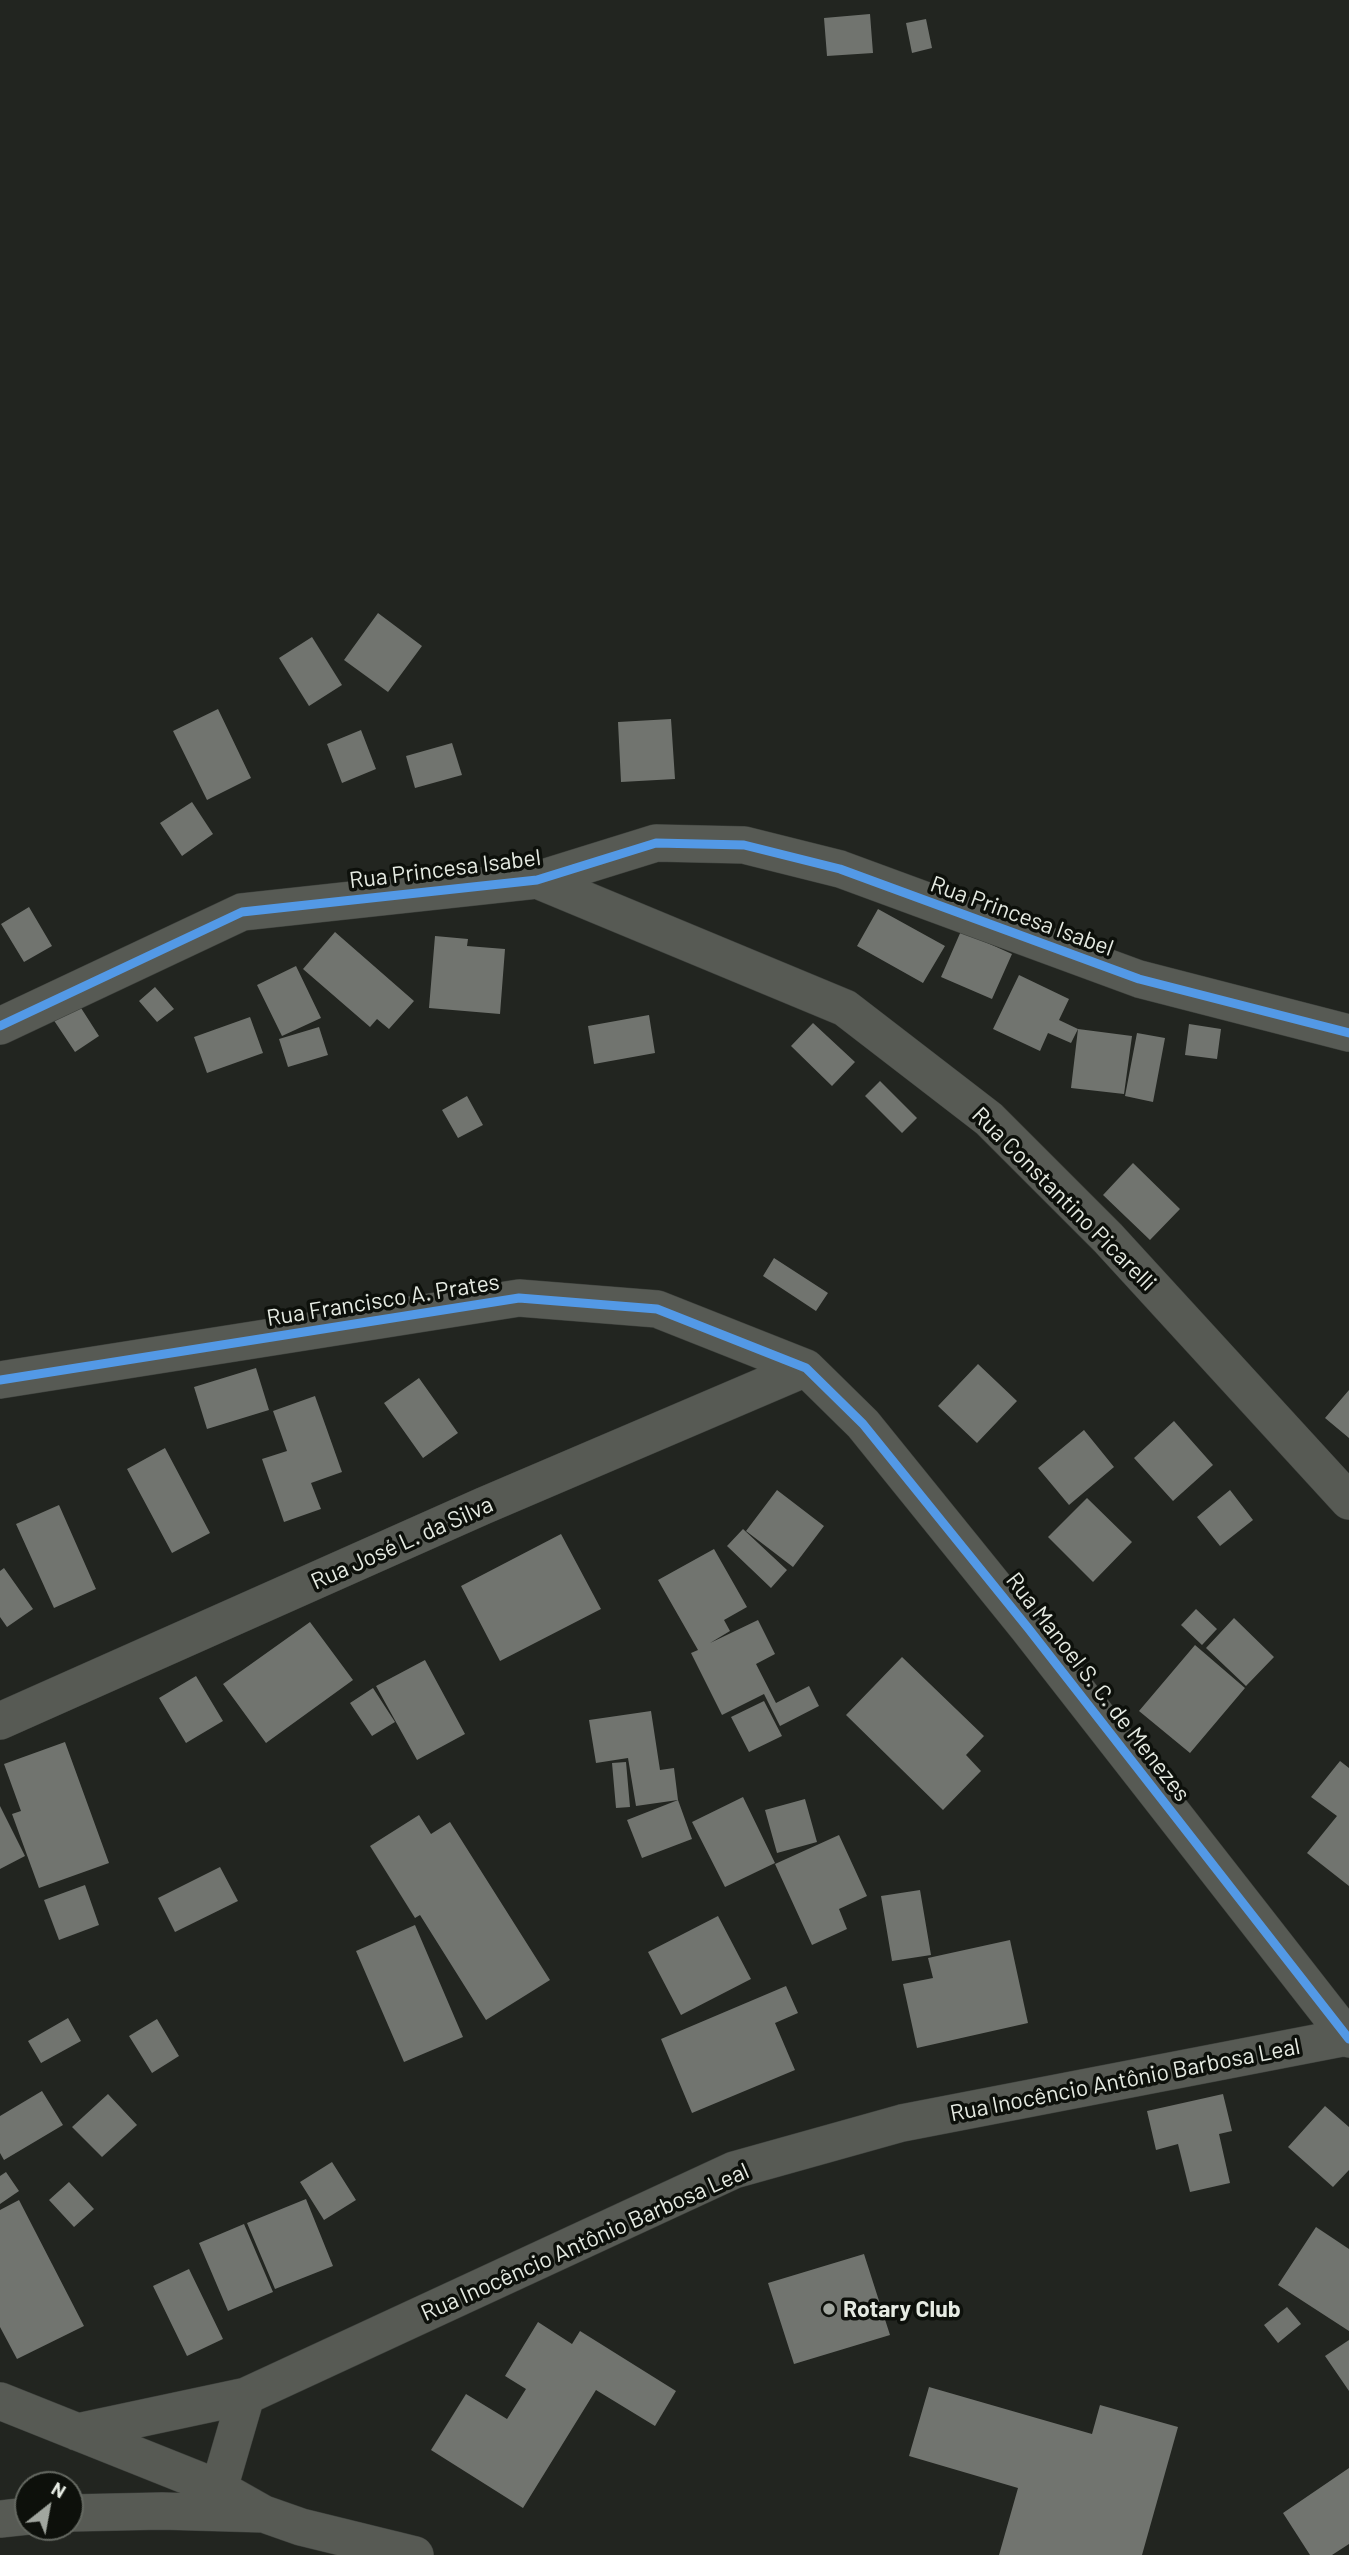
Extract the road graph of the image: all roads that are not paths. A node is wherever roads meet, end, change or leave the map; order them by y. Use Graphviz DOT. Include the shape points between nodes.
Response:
graph roads {
  1 [pos="537,880"];
  2 [pos="0,1026"];
  3 [pos="1349,1033"];
  4 [pos="806,1368"];
  5 [pos="0,1380"];
  6 [pos="1349,1501"];
  7 [pos="0,1721"];
  8 [pos="1348,2038"];
  9 [pos="246,2396"];
  10 [pos="0,2401"];
  11 [pos="77,2432"];
  12 [pos="215,2500"];
  13 [pos="84,2512"];
  14 [pos="415,2555"];
  1 -- 2 [label="street, Rua Princesa Isabel" via="242,912"];
  1 -- 3 [label="street, Rua Princesa Isabel" via="656,843 744,845 840,869 1139,979"];
  1 -- 6 [label="street, Rua Constantino Picarelli" via="845,1008 989,1119 1108,1238"];
  4 -- 5 [label="street, Rua Francisco A. Prates" via="657,1309 519,1298"];
  4 -- 7 [label="street, Rua José L. da Silva"];
  4 -- 8 [label="street, Rua Manoel S. C. de Menezes" via="863,1424 1011,1606"];
  8 -- 9 [label="street, Rua Inocêncio Antônio Barbosa Leal" via="902,2123 734,2170"];
  9 -- 11 [label="street, Rua Inocêncio Antônio Barbosa Leal"];
  9 -- 12 [label="street"];
  10 -- 11 [label="street"];
  11 -- 12 [label="street"];
  12 -- 13 [label="street"];
  12 -- 14 [label="street"];
}
